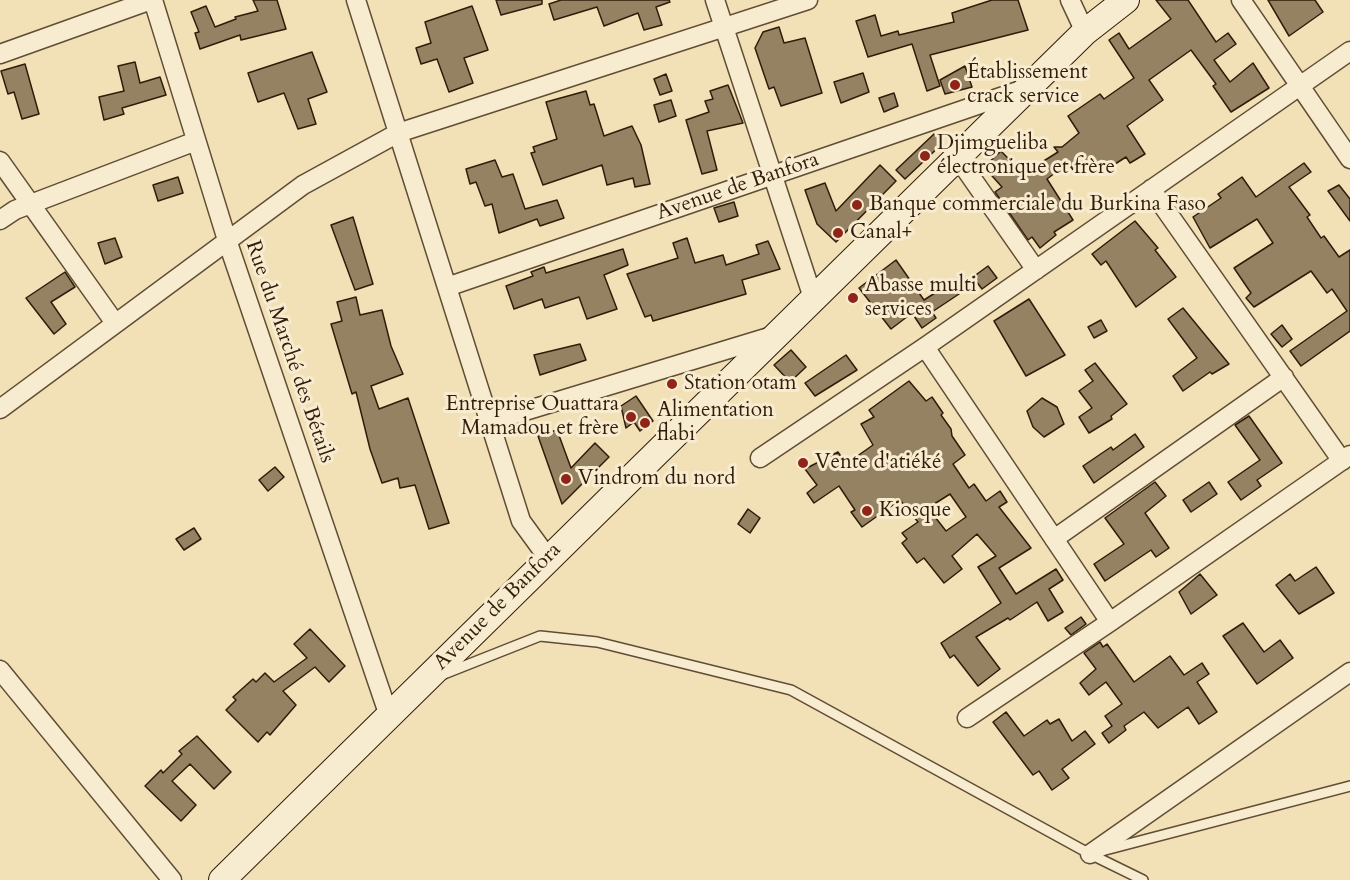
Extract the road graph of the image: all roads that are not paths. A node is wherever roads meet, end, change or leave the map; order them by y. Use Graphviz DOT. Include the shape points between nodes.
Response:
graph roads {
  1 [pos="152,0"];
  2 [pos="356,0"];
  3 [pos="716,0"];
  4 [pos="808,0"];
  5 [pos="1071,0"];
  6 [pos="1126,0"];
  7 [pos="1241,0"];
  8 [pos="724,27"];
  9 [pos="1085,32"];
  10 [pos="1350,51"];
  11 [pos="0,54"];
  12 [pos="1299,86"];
  13 [pos="1029,87"];
  14 [pos="398,133"];
  15 [pos="196,141"];
  16 [pos="957,157"];
  17 [pos="1350,159"];
  18 [pos="0,160"];
  19 [pos="773,175"];
  20 [pos="1151,189"];
  21 [pos="31,204"];
  22 [pos="0,220"];
  23 [pos="227,240"];
  24 [pos="1036,270"];
  25 [pos="447,287"];
  26 [pos="813,298"];
  27 [pos="115,323"];
  28 [pos="775,335"];
  29 [pos="925,347"];
  30 [pos="1284,377"];
  31 [pos="0,409"];
  32 [pos="489,422"];
  33 [pos="760,458"];
  34 [pos="1346,458"];
  35 [pos="1054,539"];
  36 [pos="548,558"];
  37 [pos="1110,622"];
  38 [pos="0,670"];
  39 [pos="1350,672"];
  40 [pos="423,683"];
  41 [pos="389,716"];
  42 [pos="967,718"];
  43 [pos="1350,786"];
  44 [pos="1090,854"];
  45 [pos="172,880"];
  46 [pos="222,880"];
  47 [pos="1143,880"];
  1 -- 11 [label="street"];
  1 -- 15 [label="street, Rue du Marché des Bétails"];
  2 -- 14 [label="street"];
  3 -- 8 [label="street"];
  4 -- 8 [label="street"];
  5 -- 9 [label="street"];
  6 -- 9 [label="main road, Avenue de Banfora"];
  7 -- 12 [label="street"];
  8 -- 14 [label="street"];
  8 -- 19 [label="street"];
  9 -- 13 [label="main road, Avenue de Banfora"];
  10 -- 12 [label="street"];
  12 -- 17 [label="street"];
  12 -- 20 [label="street"];
  13 -- 16 [label="main road, Avenue de Banfora"];
  13 -- 19 [label="street, Avenue de Banfora"];
  14 -- 23 [label="street" via="303,184"];
  14 -- 25 [label="street"];
  15 -- 21 [label="street"];
  15 -- 23 [label="street, Rue du Marché des Bétails"];
  16 -- 24 [label="street"];
  16 -- 26 [label="main road, Avenue de Banfora"];
  18 -- 21 [label="street"];
  19 -- 25 [label="street, Avenue de Banfora"];
  19 -- 26 [label="street"];
  20 -- 24 [label="street"];
  20 -- 30 [label="street"];
  21 -- 22 [label="street"];
  21 -- 27 [label="street"];
  23 -- 27 [label="street"];
  23 -- 41 [label="street, Rue du Marché des Bétails"];
  24 -- 29 [label="street"];
  25 -- 32 [label="street"];
  26 -- 28 [label="main road, Avenue de Banfora"];
  27 -- 31 [label="street"];
  28 -- 32 [label="street, Avenue de Banfora"];
  28 -- 36 [label="main road, Avenue de Banfora"];
  29 -- 33 [label="street"];
  29 -- 35 [label="street"];
  30 -- 34 [label="street"];
  30 -- 35 [label="street"];
  32 -- 36 [label="street" via="521,521"];
  34 -- 37 [label="street"];
  35 -- 37 [label="street"];
  36 -- 40 [label="main road, Avenue de Banfora"];
  37 -- 42 [label="street"];
  38 -- 45 [label="street"];
  39 -- 44 [label="street"];
  40 -- 41 [label="main road, Avenue de Banfora"];
  40 -- 44 [label="lane" via="540,636 597,642 791,690"];
  41 -- 46 [label="main road, Avenue de Banfora"];
  43 -- 44 [label="lane"];
  44 -- 47 [label="lane"];
}
